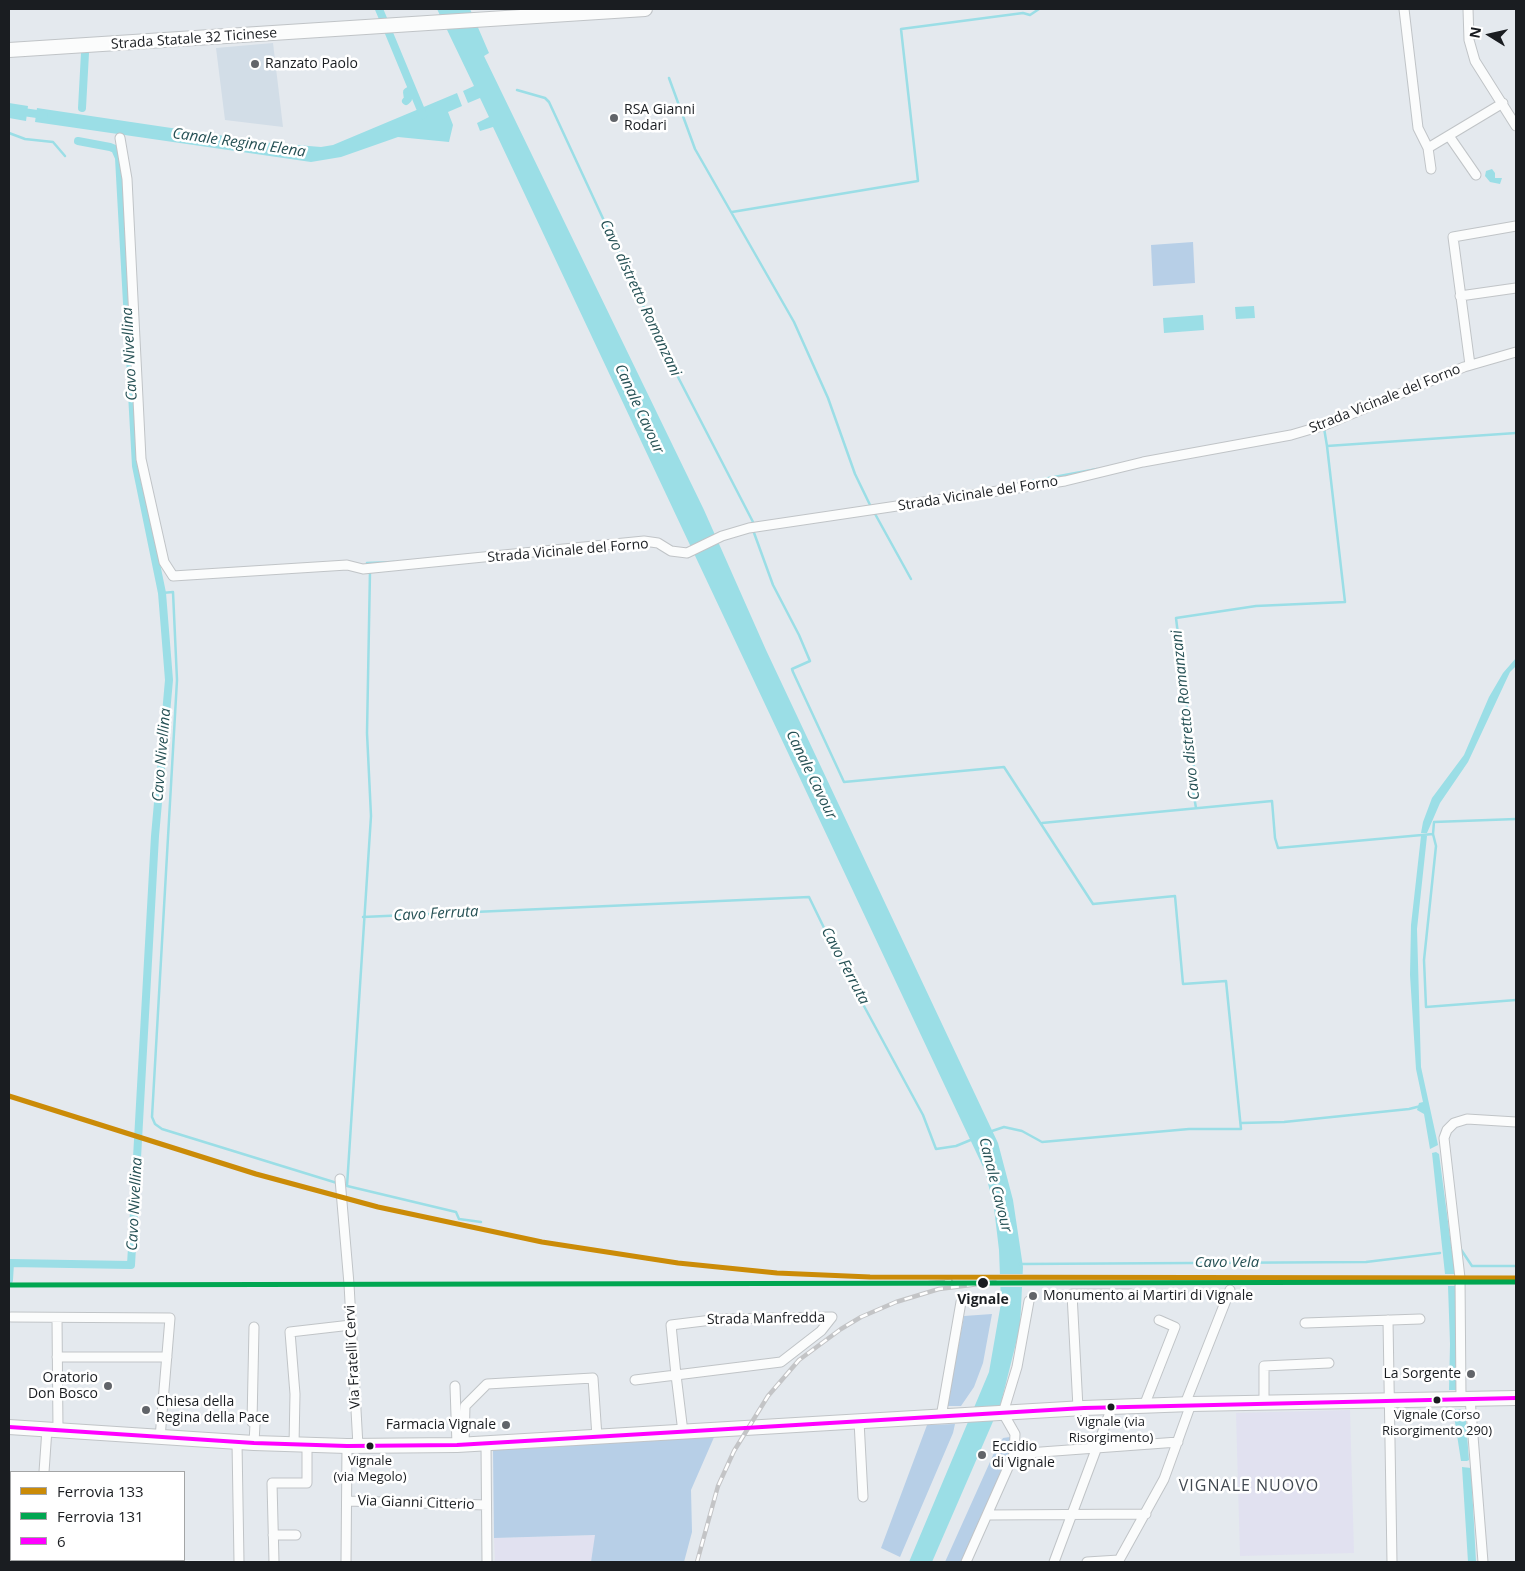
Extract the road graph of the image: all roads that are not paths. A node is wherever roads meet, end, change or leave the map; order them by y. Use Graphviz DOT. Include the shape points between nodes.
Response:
graph roads {
  1 [pos="645,9"];
  2 [pos="1404,9"];
  3 [pos="1468,9"];
  4 [pos="9,50"];
  5 [pos="1503,103"];
  6 [pos="1516,126"];
  7 [pos="1449,136"];
  8 [pos="120,138"];
  9 [pos="1428,148"];
  10 [pos="1431,169"];
  11 [pos="1476,175"];
  12 [pos="1516,226"];
  13 [pos="1516,288"];
  14 [pos="1460,296"];
  15 [pos="1516,352"];
  16 [pos="1470,365"];
  17 [pos="1516,1122"];
  18 [pos="341,1182"];
  19 [pos="1230,1290"];
  20 [pos="1131,1294"];
  21 [pos="1029,1301"];
  22 [pos="961,1302"];
  23 [pos="12,1317"];
  24 [pos="56,1318"];
  25 [pos="1420,1319"];
  26 [pos="1159,1320"];
  27 [pos="1388,1320"];
  28 [pos="1305,1323"];
  29 [pos="351,1326"];
  30 [pos="254,1327"];
  31 [pos="57,1357"];
  32 [pos="167,1357"];
  33 [pos="1329,1363"];
  34 [pos="676,1375"];
  35 [pos="635,1380"];
  36 [pos="455,1386"];
  37 [pos="1460,1398"];
  38 [pos="1516,1398"];
  39 [pos="1390,1400"];
  40 [pos="1264,1402"];
  41 [pos="1188,1404"];
  42 [pos="1144,1406"];
  43 [pos="1112,1407"];
  44 [pos="1078,1408"];
  45 [pos="1001,1413"];
  46 [pos="941,1417"];
  47 [pos="858,1421"];
  48 [pos="9,1427"];
  49 [pos="52,1430"];
  50 [pos="683,1431"];
  51 [pos="597,1437"];
  52 [pos="160,1438"];
  53 [pos="1178,1442"];
  54 [pos="237,1443"];
  55 [pos="254,1443"];
  56 [pos="486,1444"];
  57 [pos="300,1445"];
  58 [pos="461,1445"];
  59 [pos="353,1446"];
  60 [pos="1096,1448"];
  61 [pos="1014,1454"];
  62 [pos="44,1471"];
  63 [pos="863,1497"];
  64 [pos="346,1501"];
  65 [pos="486,1505"];
  66 [pos="1071,1514"];
  67 [pos="1146,1514"];
  68 [pos="988,1515"];
  69 [pos="296,1534"];
  70 [pos="273,1535"];
  71 [pos="1119,1561"];
  72 [pos="239,1562"];
  73 [pos="274,1562"];
  74 [pos="346,1562"];
  75 [pos="487,1562"];
  76 [pos="966,1562"];
  77 [pos="1054,1562"];
  78 [pos="1088,1562"];
  79 [pos="1392,1562"];
  80 [pos="1483,1562"];
  1 -- 4 [label="main road, Strada Statale 32 Ticinese"];
  2 -- 9 [label="street" via="1418,128"];
  3 -- 5 [label="street" via="1469,40 1475,61"];
  5 -- 6 [label="street"];
  5 -- 7 [label="street"];
  7 -- 9 [label="street"];
  7 -- 11 [label="street"];
  8 -- 16 [label="street, Strada Vicinale del Forno" via="128,189 141,459 153,521 167,569 173,576 347,565 369,568 644,541 687,553 722,536 752,528 1065,480 1291,435 1322,426"];
  9 -- 10 [label="street"];
  12 -- 14 [label="street" via="1453,237"];
  13 -- 14 [label="street"];
  14 -- 16 [label="street"];
  15 -- 16 [label="street, Strada Vicinale del Forno"];
  17 -- 37 [label="street" via="1467,1119 1454,1123 1444,1138 1460,1282"];
  18 -- 29 [label="street, Via Fratelli Cervi"];
  19 -- 41 [label="street"];
  20 -- 44 [label="street" via="1072,1294"];
  21 -- 45 [label="street" via="1018,1367"];
  22 -- 46 [label="street"];
  23 -- 24 [label="street"];
  24 -- 31 [label="street"];
  24 -- 32 [label="street" via="170,1318"];
  25 -- 27 [label="street"];
  26 -- 42 [label="street" via="1175,1327"];
  27 -- 28 [label="street"];
  27 -- 39 [label="street"];
  29 -- 57 [label="street" via="290,1332"];
  29 -- 59 [label="street, Via Fratelli Cervi"];
  30 -- 55 [label="street"];
  31 -- 32 [label="street"];
  31 -- 49 [label="street"];
  32 -- 52 [label="street"];
  33 -- 40 [label="street" via="1264,1366"];
  34 -- 34 [label="street, Strada Manfredda" via="671,1325 720,1318 832,1316 821,1331 781,1362"];
  34 -- 35 [label="street, Strada Manfredda"];
  34 -- 50 [label="street, Strada Manfredda"];
  36 -- 58 [label="street"];
  37 -- 38 [label="main road"];
  37 -- 39 [label="main road"];
  37 -- 80 [label="street"];
  39 -- 40 [label="main road"];
  39 -- 79 [label="street"];
  40 -- 41 [label="main road"];
  41 -- 42 [label="main road"];
  41 -- 53 [label="street"];
  42 -- 43 [label="main road"];
  43 -- 44 [label="main road"];
  43 -- 60 [label="street"];
  44 -- 45 [label="main road"];
  45 -- 46 [label="main road"];
  45 -- 61 [label="street" via="1015,1434"];
  46 -- 47 [label="main road"];
  47 -- 50 [label="main road"];
  47 -- 63 [label="street"];
  48 -- 49 [label="main road"];
  49 -- 52 [label="main road"];
  49 -- 62 [label="street"];
  50 -- 51 [label="main road"];
  51 -- 56 [label="main road"];
  51 -- 58 [label="street" via="593,1378 486,1384 465,1406"];
  52 -- 54 [label="main road"];
  53 -- 60 [label="street"];
  53 -- 67 [label="street"];
  54 -- 55 [label="main road"];
  54 -- 72 [label="street"];
  55 -- 57 [label="main road"];
  56 -- 58 [label="main road"];
  56 -- 65 [label="street"];
  57 -- 59 [label="main road"];
  57 -- 70 [label="street" via="307,1483 272,1483"];
  58 -- 59 [label="main road"];
  59 -- 64 [label="street, Via Fratelli Cervi"];
  60 -- 61 [label="street"];
  60 -- 66 [label="street"];
  61 -- 68 [label="street"];
  64 -- 65 [label="street, Via Gianni Citterio"];
  64 -- 74 [label="street, Via Fratelli Cervi"];
  65 -- 75 [label="street"];
  66 -- 67 [label="street"];
  66 -- 68 [label="street"];
  66 -- 77 [label="street"];
  67 -- 71 [label="street"];
  68 -- 76 [label="street"];
  69 -- 70 [label="street"];
  70 -- 73 [label="street"];
  71 -- 78 [label="street"];
}
